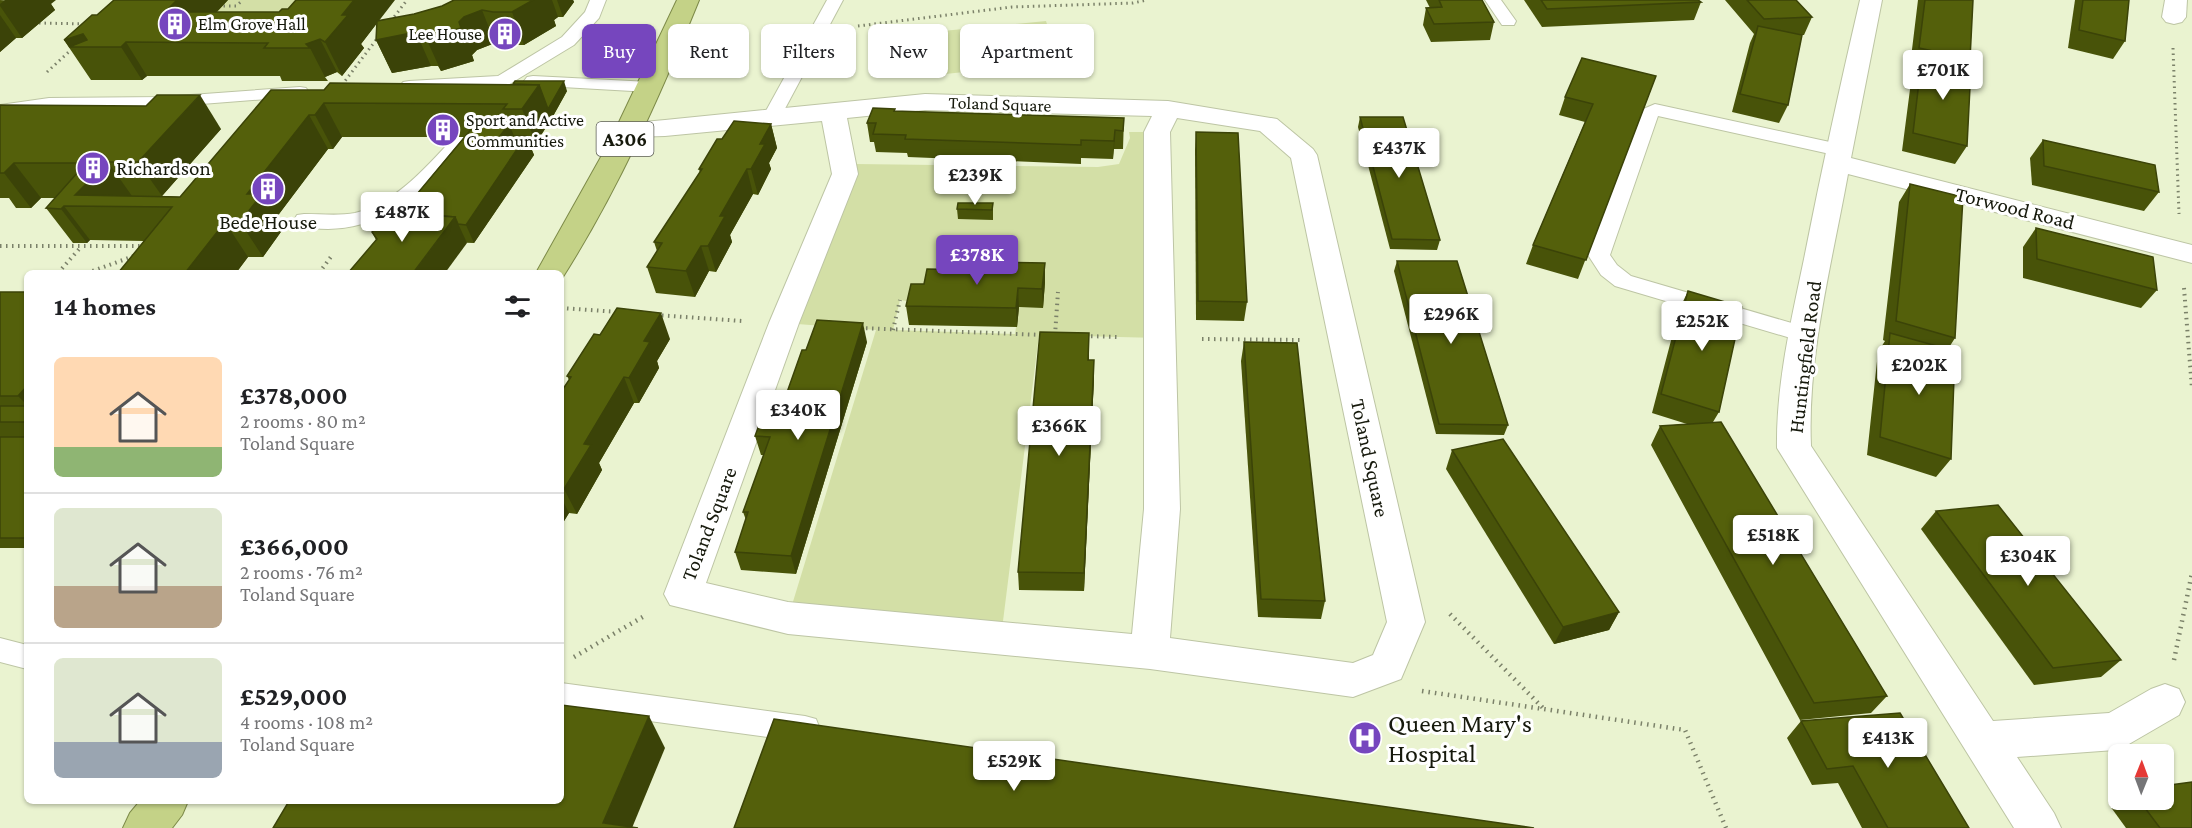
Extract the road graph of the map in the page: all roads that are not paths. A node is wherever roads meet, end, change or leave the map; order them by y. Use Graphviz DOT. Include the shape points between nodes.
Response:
graph roads {
  1 [pos="598,0"];
  2 [pos="688,0"];
  3 [pos="835,0"];
  4 [pos="1493,0"];
  5 [pos="1871,0"];
  6 [pos="1508,21"];
  7 [pos="502,81"];
  8 [pos="396,87"];
  9 [pos="650,87"];
  10 [pos="339,90"];
  11 [pos="491,98"];
  12 [pos="1168,109"];
  13 [pos="5,110"];
  14 [pos="833,112"];
  15 [pos="771,118"];
  16 [pos="631,129"];
  17 [pos="464,138"];
  18 [pos="1838,157"];
  19 [pos="304,220"];
  20 [pos="2186,253"];
  21 [pos="553,270"];
  22 [pos="1804,334"];
  23 [pos="0,650"];
  24 [pos="1150,652"];
  25 [pos="24,656"];
  26 [pos="564,696"];
  27 [pos="2165,702"];
  28 [pos="832,732"];
  29 [pos="1983,741"];
  30 [pos="165,804"];
  31 [pos="145,828"];
  32 [pos="2039,828"];
  1 -- 7 [label="lane" via="593,14 568,41"];
  2 -- 9 [label="highway, A306"];
  3 -- 15 [label="lane"];
  4 -- 6 [label="lane"];
  5 -- 18 [label="street, Huntingfield Road"];
  7 -- 8 [label="lane"];
  7 -- 9 [label="lane"];
  7 -- 11 [label="lane"];
  9 -- 16 [label="highway, A306"];
  10 -- 13 [label="lane" via="164,102 49,104"];
  12 -- 14 [label="street, Toland Square" via="925,102"];
  12 -- 24 [label="street" via="1157,132 1162,509"];
  12 -- 24 [label="street, Toland Square" via="1268,124 1304,155 1406,622 1387,667 1353,680"];
  14 -- 15 [label="street, Toland Square"];
  14 -- 24 [label="street, Toland Square" via="845,174 784,323 683,594 788,618"];
  15 -- 16 [label="street, Toland Square"];
  16 -- 21 [label="highway, A306"];
  17 -- 19 [label="lane" via="414,188 373,213 365,217"];
  18 -- 20 [label="street, Torwood Road"];
  18 -- 22 [label="street, Huntingfield Road"];
  18 -- 22 [label="lane" via="1655,110 1648,114 1599,255 1623,281"];
  22 -- 29 [label="street, Huntingfield Road" via="1793,411 1794,448"];
  23 -- 25 [label="lane"];
  26 -- 28 [label="lane"];
  27 -- 29 [label="street" via="2115,730"];
  29 -- 32 [label="street, Huntingfield Road"];
  30 -- 31 [label="highway"];
}
